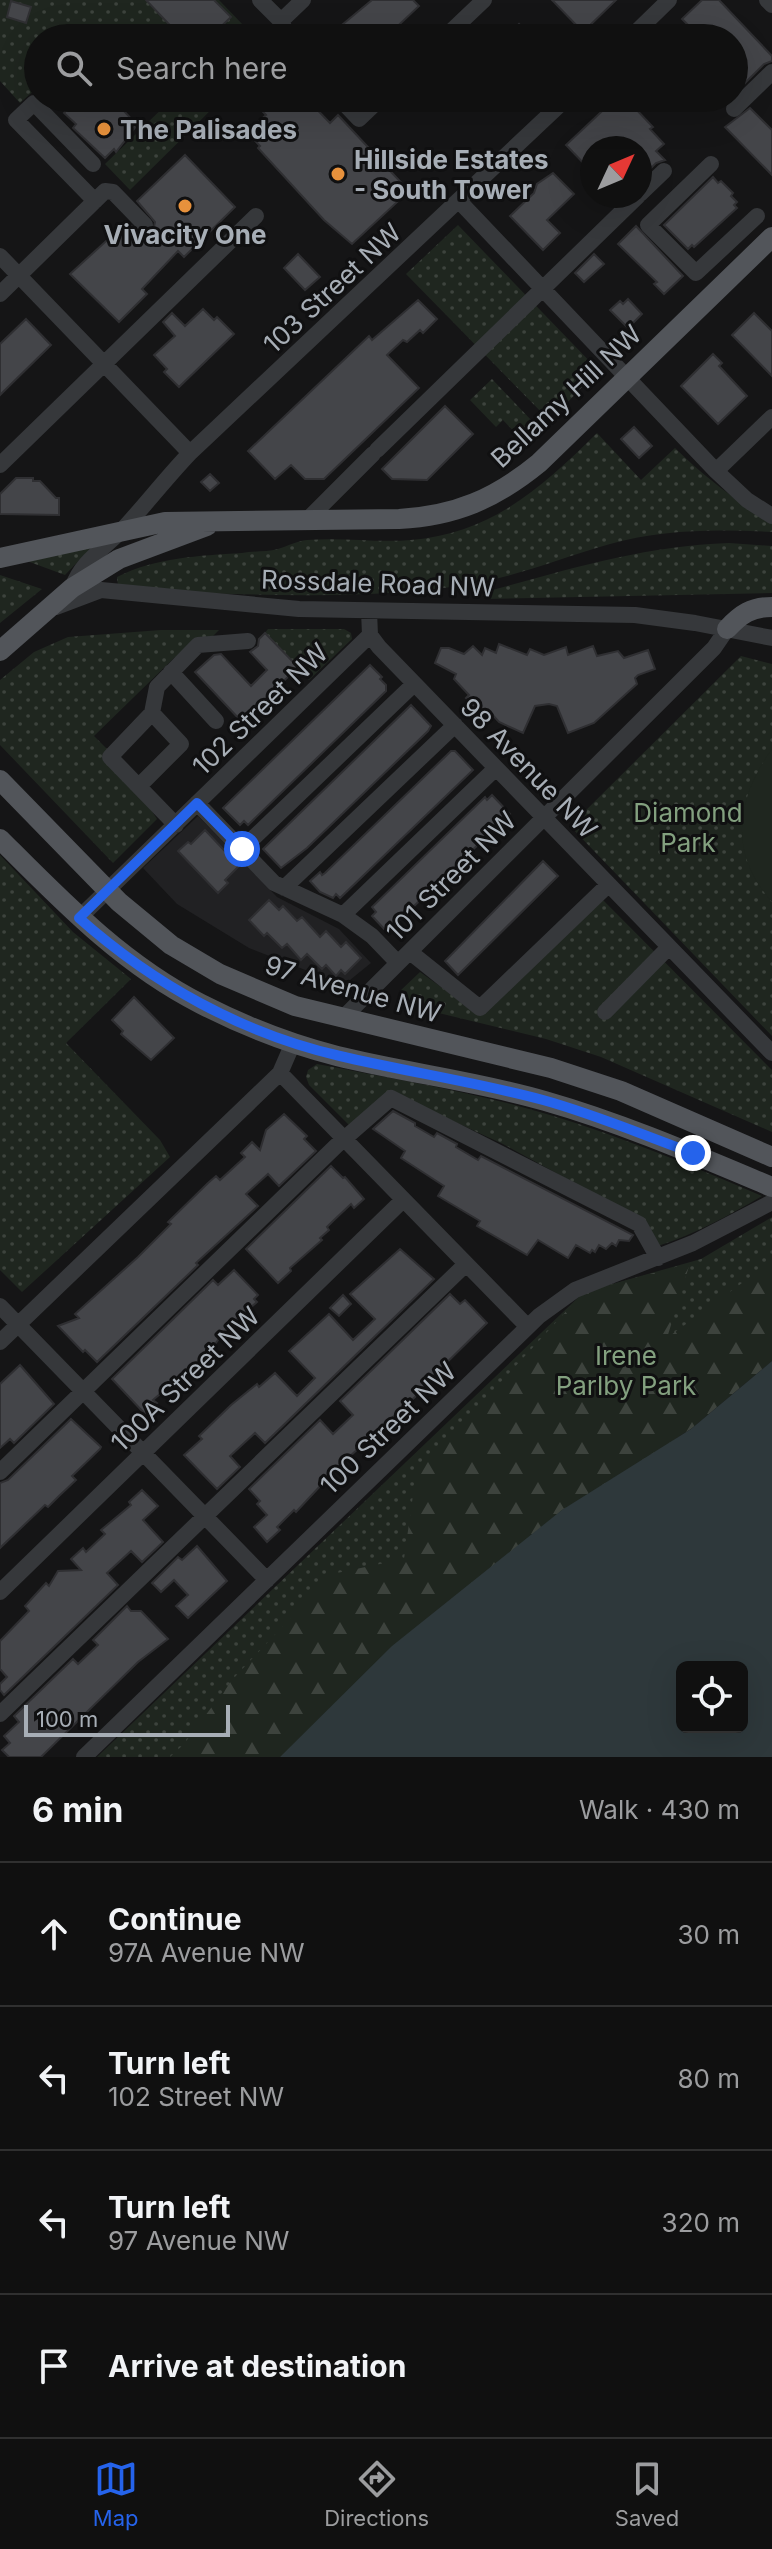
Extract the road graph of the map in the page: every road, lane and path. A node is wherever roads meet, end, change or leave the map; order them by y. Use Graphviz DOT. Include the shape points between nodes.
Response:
graph roads {
  1 [pos="260,0"];
  2 [pos="303,0"];
  3 [pos="484,0"];
  4 [pos="669,0"];
  5 [pos="767,0"];
  6 [pos="772,5"];
  7 [pos="281,21"];
  8 [pos="282,24"];
  9 [pos="459,24"];
  10 [pos="644,24"];
  11 [pos="772,72"];
  12 [pos="748,95"];
  13 [pos="24,112"];
  14 [pos="43,112"];
  15 [pos="553,112"];
  16 [pos="93,164"];
  17 [pos="711,164"];
  18 [pos="652,182"];
  19 [pos="95,201"];
  20 [pos="673,201"];
  21 [pos="460,202"];
  22 [pos="626,208"];
  23 [pos="256,216"];
  24 [pos="145,225"];
  25 [pos="768,241"];
  26 [pos="0,256"];
  27 [pos="696,273"];
  28 [pos="19,276"];
  29 [pos="542,289"];
  30 [pos="714,292"];
  31 [pos="0,294"];
  32 [pos="104,365"];
  33 [pos="626,377"];
  34 [pos="772,417"];
  35 [pos="190,453"];
  36 [pos="0,465"];
  37 [pos="716,471"];
  38 [pos="165,479"];
  39 [pos="772,516"];
  40 [pos="309,518"];
  41 [pos="214,523"];
  42 [pos="121,531"];
  43 [pos="86,538"];
  44 [pos="0,558"];
  45 [pos="72,588"];
  46 [pos="772,607"];
  47 [pos="47,610"];
  48 [pos="369,611"];
  49 [pos="727,629"];
  50 [pos="370,635"];
  51 [pos="772,638"];
  52 [pos="248,641"];
  53 [pos="0,651"];
  54 [pos="171,672"];
  55 [pos="414,684"];
  56 [pos="152,713"];
  57 [pos="216,721"];
  58 [pos="455,725"];
  59 [pos="496,768"];
  60 [pos="0,780"];
  61 [pos="139,786"];
  62 [pos="197,803"];
  63 [pos="544,819"];
  64 [pos="176,825"];
  65 [pos="0,839"];
  66 [pos="242,849"];
  67 [pos="608,885"];
  68 [pos="284,888"];
  69 [pos="107,891"];
  70 [pos="343,915"];
  71 [pos="79,918"];
  72 [pos="669,947"];
  73 [pos="404,958"];
  74 [pos="605,1012"];
  75 [pos="342,1019"];
  76 [pos="293,1043"];
  77 [pos="772,1053"];
  78 [pos="280,1073"];
  79 [pos="345,1139"];
  80 [pos="772,1157"];
  81 [pos="772,1187"];
  82 [pos="403,1200"];
  83 [pos="772,1202"];
  84 [pos="658,1258"];
  85 [pos="466,1264"];
  86 [pos="0,1306"];
  87 [pos="18,1325"];
  88 [pos="527,1326"];
  89 [pos="0,1342"];
  90 [pos="82,1392"];
  91 [pos="143,1455"];
  92 [pos="0,1472"];
  93 [pos="204,1516"];
  94 [pos="267,1580"];
  95 [pos="0,1592"];
  96 [pos="0,1714"];
  97 [pos="84,1757"];
  1 -- 7 [label="street"];
  2 -- 7 [label="street"];
  3 -- 9 [label="street"];
  4 -- 10 [label="street"];
  5 -- 6 [label="street"];
  7 -- 8 [label="street"];
  11 -- 12 [label="street"];
  13 -- 19 [label="street" via="16,120"];
  14 -- 16 [label="street"];
  15 -- 21 [label="street, 103 Street NW"];
  17 -- 20 [label="street"];
  18 -- 20 [label="street" via="658,176"];
  19 -- 24 [label="street" via="111,190"];
  19 -- 28 [label="street"];
  20 -- 27 [label="street" via="648,225"];
  21 -- 29 [label="street"];
  21 -- 35 [label="street, 103 Street NW"];
  22 -- 29 [label="street"];
  23 -- 32 [label="street"];
  25 -- 27 [label="street" via="752,222"];
  25 -- 30 [label="main road, Bellamy Hill NW"];
  26 -- 28 [label="street"];
  27 -- 30 [label="street"];
  28 -- 31 [label="street"];
  28 -- 32 [label="street"];
  29 -- 33 [label="street"];
  29 -- 40 [label="street"];
  30 -- 33 [label="main road, Bellamy Hill NW"];
  32 -- 35 [label="street"];
  32 -- 36 [label="street"];
  33 -- 37 [label="street"];
  33 -- 40 [label="main road, Bellamy Hill NW" via="539,463 478,502 431,517"];
  34 -- 37 [label="street"];
  35 -- 38 [label="street, 103 Street NW"];
  37 -- 39 [label="street"];
  38 -- 42 [label="street, 103 Street NW"];
  38 -- 43 [label="street, 103 Street NW"];
  40 -- 41 [label="main road, Bellamy Hill NW"];
  41 -- 42 [label="main road, Bellamy Hill NW" via="165,522"];
  41 -- 45 [label="main road, Bellamy Hill NW" via="119,559"];
  42 -- 43 [label="main road, Bellamy Hill NW"];
  42 -- 45 [label="street, 103 Street NW" via="81,566"];
  43 -- 44 [label="main road, Bellamy Hill NW"];
  45 -- 47 [label="main road, Bellamy Hill NW"];
  46 -- 49 [label="main road" via="744,612"];
  47 -- 48 [label="street, Rossdale Road NW" via="101,590 247,606"];
  47 -- 53 [label="main road, Rossdale Road NW"];
  48 -- 49 [label="street, Rossdale Road NW" via="635,615"];
  48 -- 50 [label="street"];
  49 -- 51 [label="street, Rossdale Road NW"];
  49 -- 63 [label="street, 101 Street NW"];
  50 -- 55 [label="street, 98 Avenue NW"];
  50 -- 62 [label="street, 102 Street NW"];
  52 -- 54 [label="street" via="198,645"];
  54 -- 56 [label="street" via="157,687"];
  54 -- 57 [label="street"];
  55 -- 58 [label="street, 98 Avenue NW"];
  55 -- 66 [label="street"];
  56 -- 61 [label="street" via="110,757"];
  56 -- 61 [label="street" via="181,744"];
  58 -- 59 [label="street, 98 Avenue NW"];
  58 -- 68 [label="street"];
  59 -- 63 [label="street, 98 Avenue NW"];
  59 -- 70 [label="street"];
  60 -- 69 [label="main road, 97 Avenue NW"];
  61 -- 64 [label="street"];
  62 -- 64 [label="street, 102 Street NW"];
  62 -- 66 [label="street"];
  63 -- 67 [label="street, 98 Avenue NW"];
  63 -- 73 [label="street, 101 Street NW"];
  64 -- 69 [label="street, 102 Street NW"];
  65 -- 71 [label="main road"];
  66 -- 68 [label="street"];
  67 -- 72 [label="street, 98 Avenue NW"];
  67 -- 73 [label="street" via="480,1008"];
  68 -- 70 [label="street"];
  69 -- 71 [label="street, 102 Street NW"];
  69 -- 75 [label="main road, 97 Avenue NW" via="171,945 220,974 295,1006"];
  70 -- 73 [label="street"];
  71 -- 76 [label="main road" via="173,988"];
  72 -- 74 [label="street"];
  72 -- 77 [label="street, 98 Avenue NW"];
  73 -- 75 [label="street, 101 Street NW"];
  75 -- 80 [label="main road, 97 Avenue NW" via="551,1068 621,1091"];
  76 -- 78 [label="street"];
  76 -- 81 [label="main road" via="545,1101"];
  78 -- 79 [label="street"];
  78 -- 87 [label="street"];
  79 -- 82 [label="street"];
  79 -- 84 [label="street" via="391,1098 639,1224"];
  79 -- 90 [label="street"];
  82 -- 85 [label="street"];
  82 -- 91 [label="street, 100A Street NW"];
  83 -- 84 [label="street, 100 Street NW"];
  84 -- 88 [label="street, 100 Street NW" via="575,1290"];
  85 -- 88 [label="street"];
  85 -- 93 [label="street"];
  86 -- 87 [label="street"];
  87 -- 89 [label="street"];
  87 -- 90 [label="street"];
  88 -- 94 [label="street, 100 Street NW"];
  90 -- 91 [label="street"];
  90 -- 92 [label="street"];
  91 -- 93 [label="street"];
  91 -- 95 [label="street, 100A Street NW"];
  93 -- 94 [label="street"];
  93 -- 96 [label="street"];
  94 -- 97 [label="street, 100 Street NW"];
}
